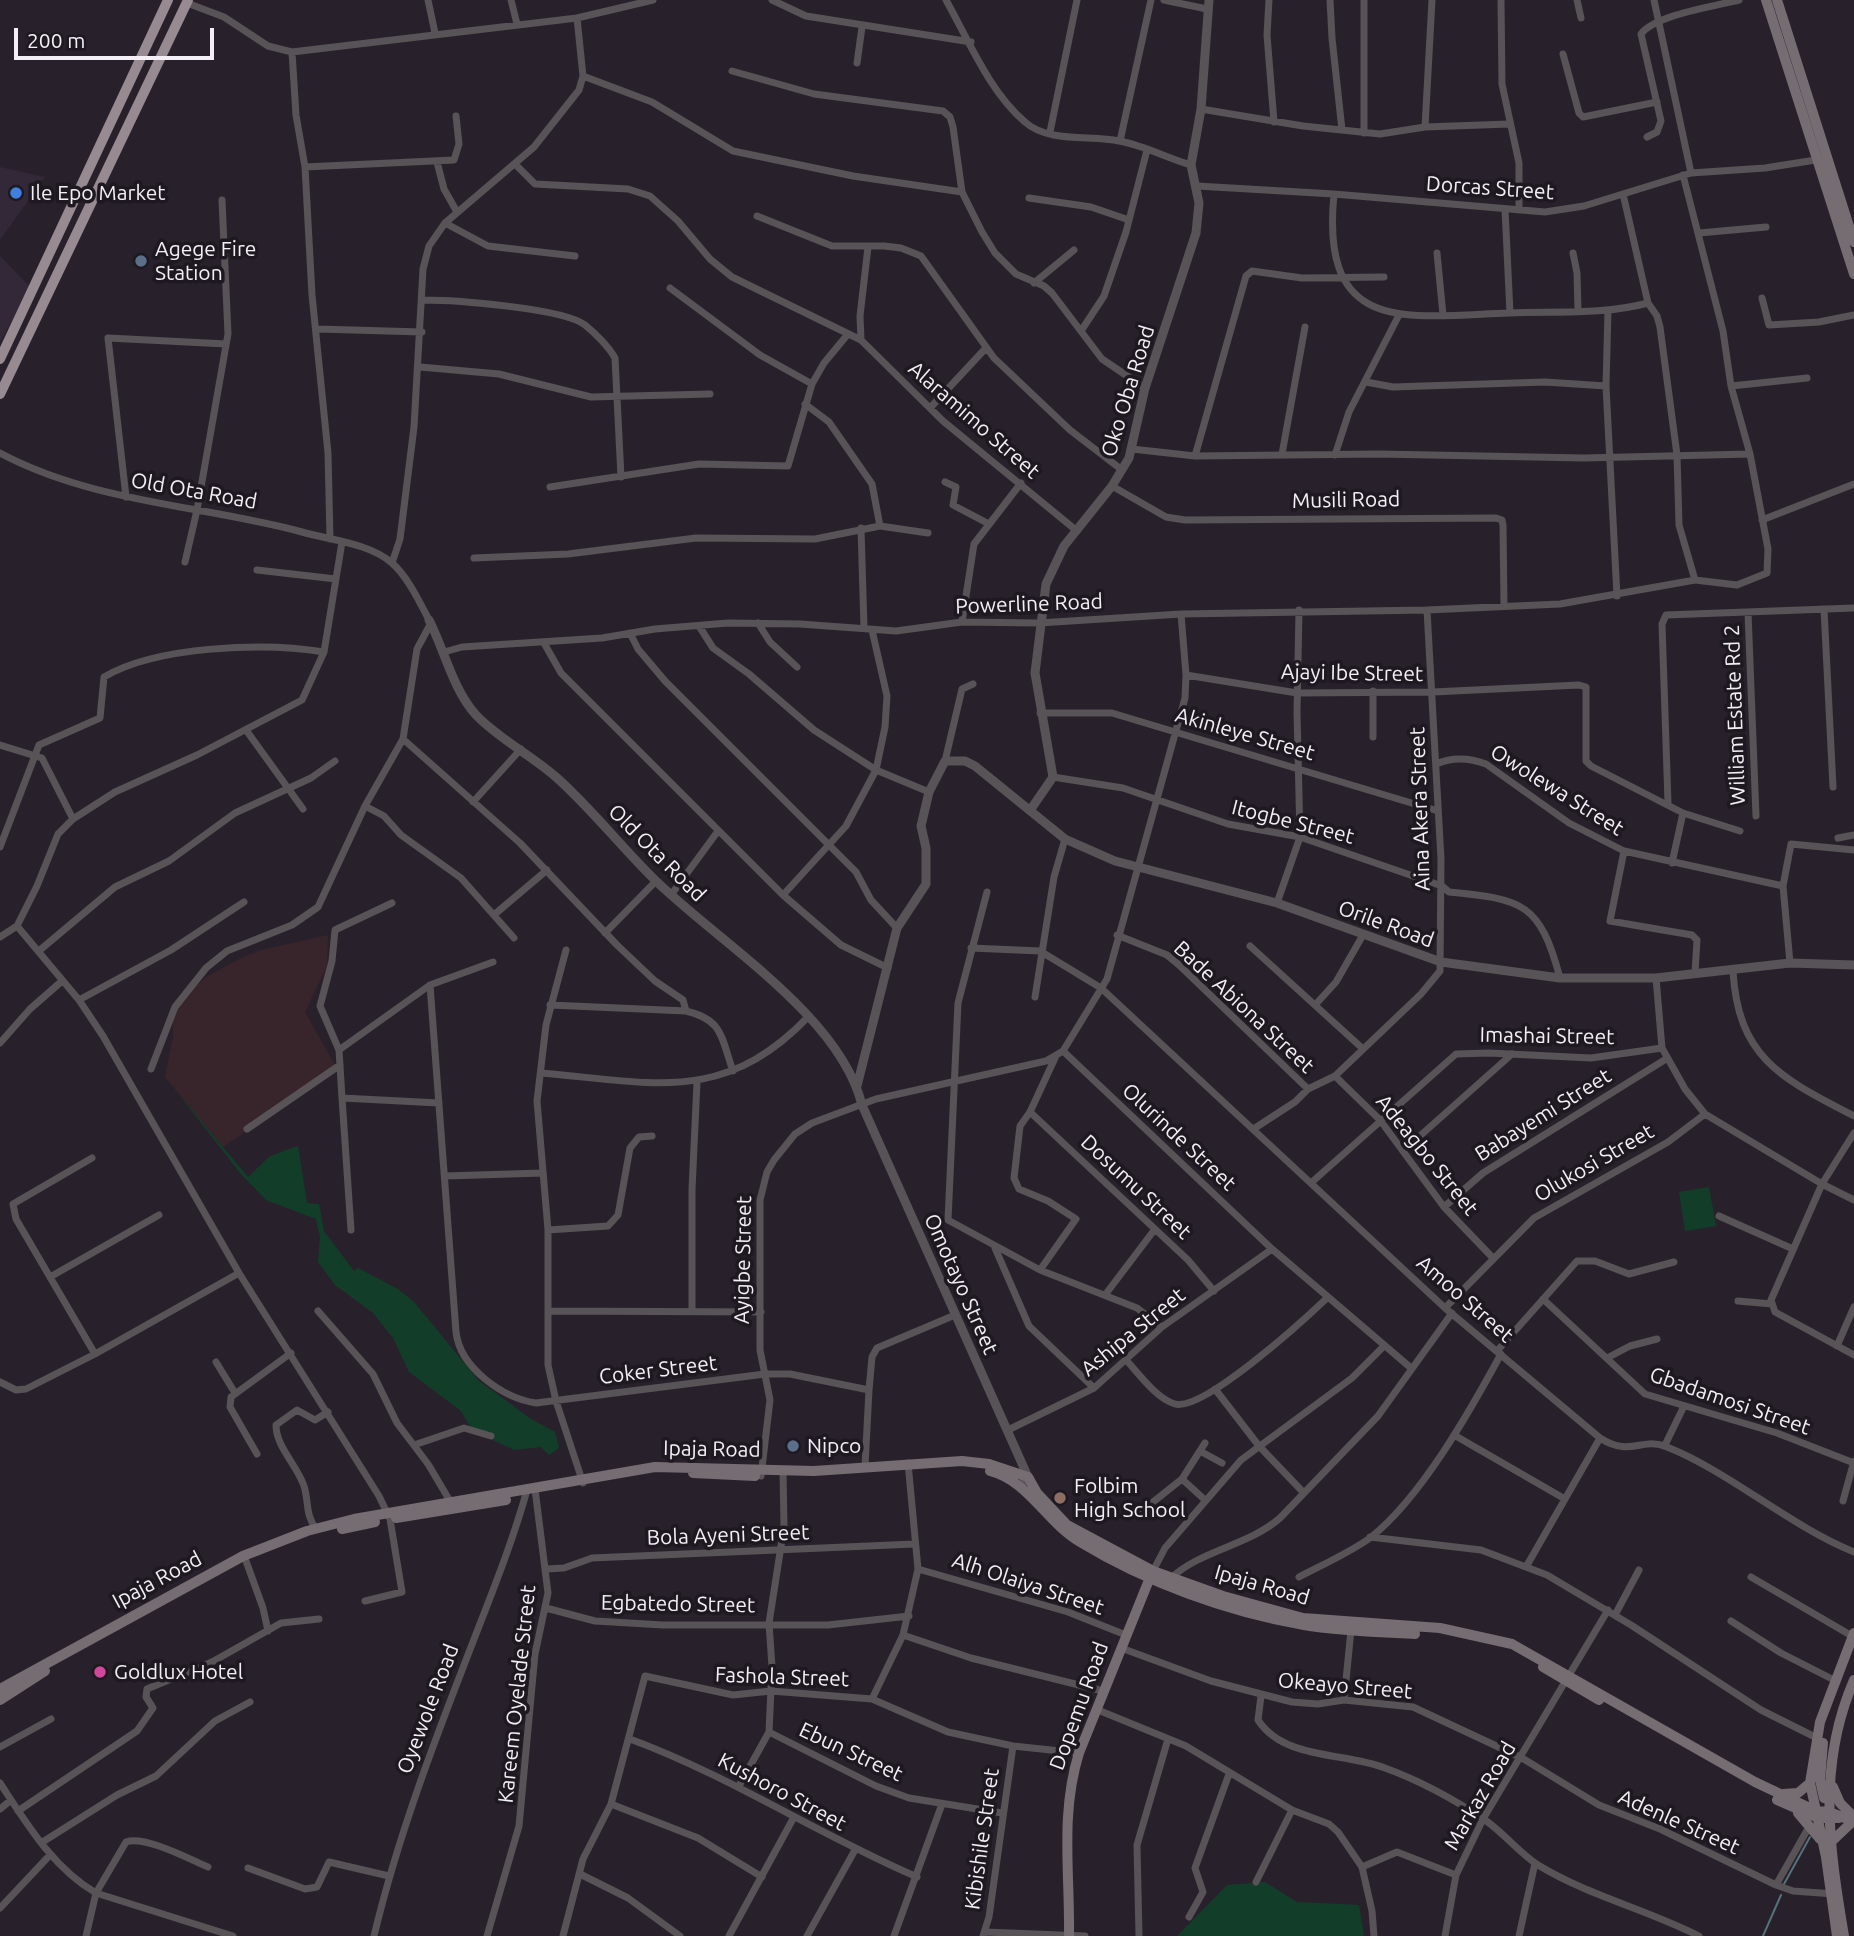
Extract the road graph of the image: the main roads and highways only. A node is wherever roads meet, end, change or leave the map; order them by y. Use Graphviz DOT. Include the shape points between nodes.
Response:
graph roads {
  1 [pos="168,0"];
  2 [pos="1766,0"];
  3 [pos="1777,0"];
  4 [pos="188,1"];
  5 [pos="1822,159"];
  6 [pos="1853,235"];
  7 [pos="1854,274"];
  8 [pos="0,359"];
  9 [pos="0,394"];
  10 [pos="908,1466"];
  11 [pos="783,1474"];
  12 [pos="531,1493"];
  13 [pos="389,1516"];
  14 [pos="281,1544"];
  15 [pos="1151,1574"];
  16 [pos="1169,1581"];
  17 [pos="1853,1634"];
  18 [pos="1475,1636"];
  19 [pos="1854,1650"];
  20 [pos="1840,1670"];
  21 [pos="1570,1678"];
  22 [pos="1854,1680"];
  23 [pos="1836,1681"];
  24 [pos="0,1689"];
  25 [pos="0,1700"];
  26 [pos="1830,1779"];
  27 [pos="1810,1783"];
  28 [pos="1771,1790"];
  29 [pos="1830,1799"];
  30 [pos="1833,1816"];
  31 [pos="1815,1818"];
  32 [pos="1854,1820"];
  33 [pos="1831,1842"];
  34 [pos="1834,1894"];
  35 [pos="1069,1935"];
  36 [pos="1836,1936"];
  37 [pos="1844,1936"];
  1 -- 8 [label="highway"];
  2 -- 5 [label="main road"];
  3 -- 5 [label="main road"];
  4 -- 9 [label="highway"];
  5 -- 6 [label="main road"];
  5 -- 7 [label="main road"];
  10 -- 11 [label="main road, Ipaja Road"];
  10 -- 11 [label="main road, Ipaja Road"];
  10 -- 15 [label="main road, Ipaja Road" via="981,1462 1025,1481 1067,1525"];
  11 -- 12 [label="main road, Ipaja Road" via="655,1467"];
  12 -- 13 [label="main road, Ipaja Road"];
  12 -- 13 [label="main road, Ipaja Road" via="450,1502"];
  13 -- 14 [label="main road, Ipaja Road"];
  13 -- 14 [label="main road, Ipaja Road" via="316,1529"];
  14 -- 24 [label="main road, Ipaja Road" via="196,1580"];
  14 -- 25 [label="main road, Ipaja Road" via="56,1664"];
  15 -- 16 [label="main road, Ipaja Road"];
  15 -- 35 [label="main road, Dopemu Road" via="1079,1753 1067,1813"];
  16 -- 18 [label="main road, Ipaja Road" via="1303,1618"];
  16 -- 18 [label="main road, Ipaja Road" via="1250,1612 1302,1625"];
  17 -- 20 [label="main road"];
  18 -- 21 [label="main road, Ipaja Road" via="1512,1644"];
  19 -- 20 [label="main road"];
  20 -- 23 [label="main road"];
  21 -- 28 [label="main road, Ipaja Road"];
  21 -- 31 [label="main road, Ipaja Road"];
  22 -- 26 [label="main road" via="1837,1724"];
  23 -- 27 [label="main road" via="1825,1704"];
  23 -- 29 [label="main road" via="1820,1780 1822,1794"];
  26 -- 29 [label="main road"];
  26 -- 32 [label="main road"];
  27 -- 28 [label="main road" via="1792,1795"];
  27 -- 31 [label="main road"];
  28 -- 31 [label="main road, Ipaja Road"];
  29 -- 30 [label="main road"];
  30 -- 31 [label="main road, Ipaja Road"];
  30 -- 32 [label="main road, Ipaja Road"];
  30 -- 33 [label="main road"];
  31 -- 34 [label="main road"];
  32 -- 33 [label="main road"];
  33 -- 34 [label="main road"];
  34 -- 36 [label="main road"];
  34 -- 37 [label="main road"];
}
